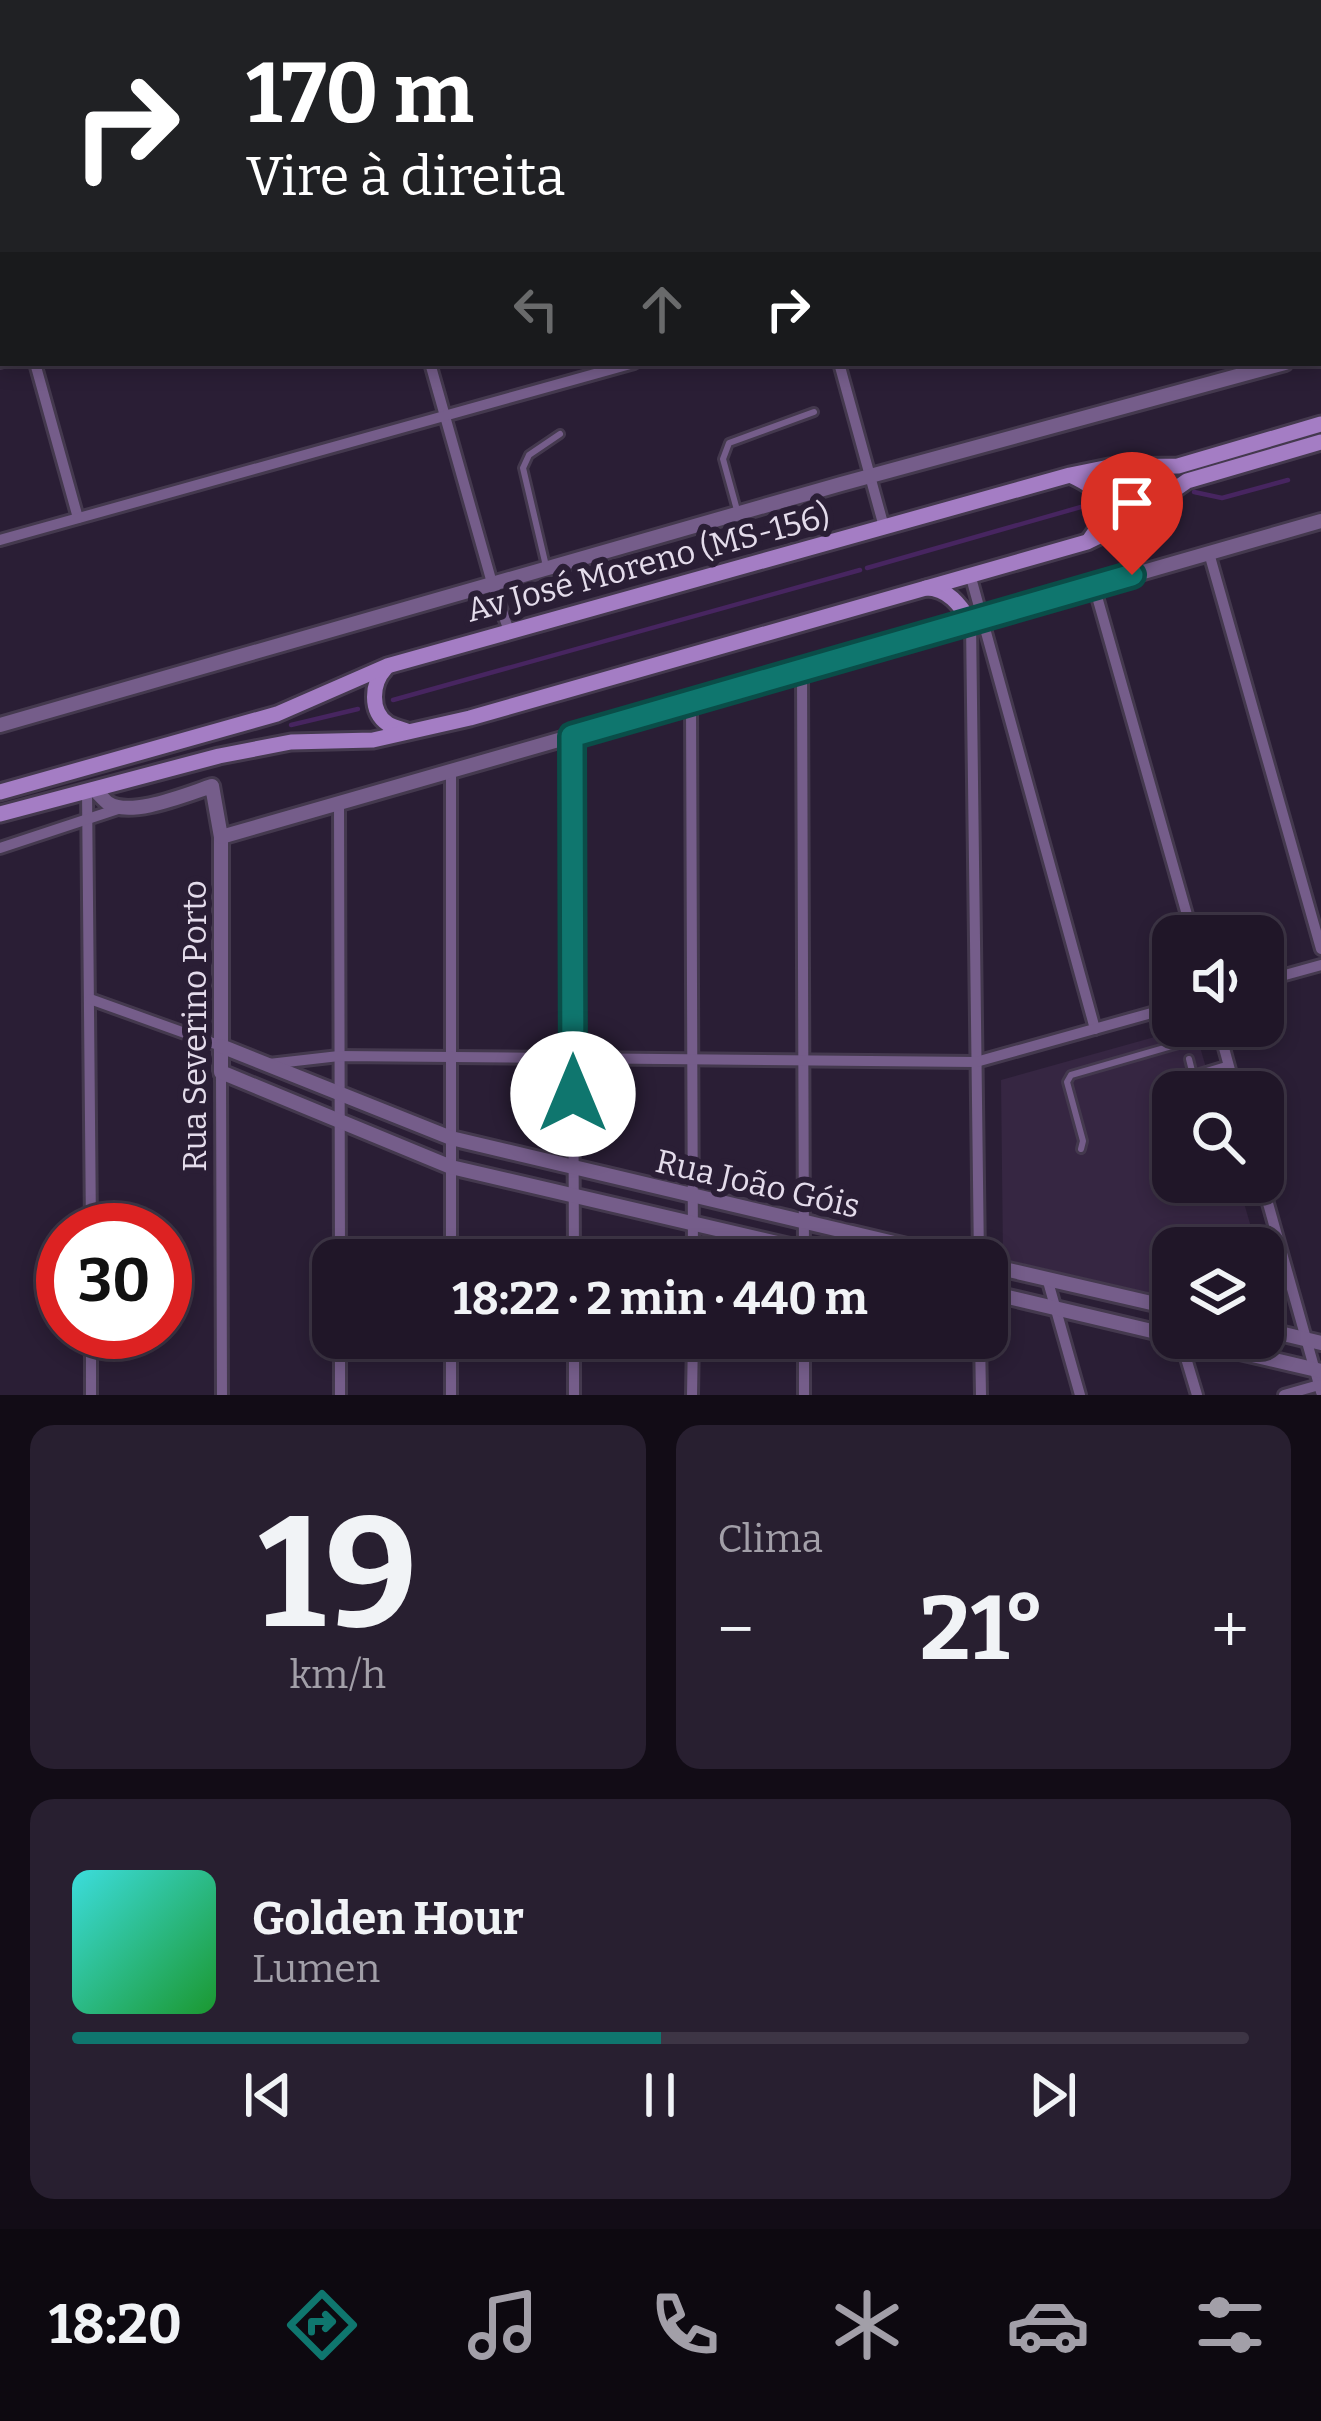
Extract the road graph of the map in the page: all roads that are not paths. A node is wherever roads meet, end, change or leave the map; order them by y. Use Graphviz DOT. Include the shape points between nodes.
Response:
graph roads {
  1 [pos="36,366"];
  2 [pos="431,366"];
  3 [pos="623,366"];
  4 [pos="840,366"];
  5 [pos="1262,366"];
  6 [pos="1225,371"];
  7 [pos="814,412"];
  8 [pos="445,416"];
  9 [pos="1321,424"];
  10 [pos="560,434"];
  11 [pos="1321,442"];
  12 [pos="1070,475"];
  13 [pos="871,476"];
  14 [pos="738,514"];
  15 [pos="78,518"];
  16 [pos="884,527"];
  17 [pos="1320,527"];
  18 [pos="0,540"];
  19 [pos="1088,542"];
  20 [pos="1209,553"];
  21 [pos="547,568"];
  22 [pos="970,574"];
  23 [pos="492,583"];
  24 [pos="1094,586"];
  25 [pos="923,588"];
  26 [pos="977,620"];
  27 [pos="509,631"];
  28 [pos="387,666"];
  29 [pos="802,670"];
  30 [pos="691,702"];
  31 [pos="0,725"];
  32 [pos="408,731"];
  33 [pos="572,736"];
  34 [pos="451,771"];
  35 [pos="91,790"];
  36 [pos="0,792"];
  37 [pos="339,803"];
  38 [pos="121,808"];
  39 [pos="0,814"];
  40 [pos="88,820"];
  41 [pos="221,837"];
  42 [pos="0,848"];
  43 [pos="1186,915"];
  44 [pos="1321,950"];
  45 [pos="1321,964"];
  46 [pos="1284,975"];
  47 [pos="90,999"];
  48 [pos="1152,1012"];
  49 [pos="1096,1029"];
  50 [pos="220,1046"];
  51 [pos="1162,1047"];
  52 [pos="1224,1047"];
  53 [pos="339,1056"];
  54 [pos="451,1057"];
  55 [pos="573,1058"];
  56 [pos="692,1059"];
  57 [pos="803,1060"];
  58 [pos="1189,1060"];
  59 [pos="976,1061"];
  60 [pos="266,1064"];
  61 [pos="1229,1064"];
  62 [pos="1192,1071"];
  63 [pos="1206,1071"];
  64 [pos="1231,1071"];
  65 [pos="221,1072"];
  66 [pos="339,1094"];
  67 [pos="340,1121"];
  68 [pos="451,1138"];
  69 [pos="1081,1149"];
  70 [pos="451,1166"];
  71 [pos="573,1167"];
  72 [pos="692,1195"];
  73 [pos="574,1196"];
  74 [pos="91,1203"];
  75 [pos="1269,1203"];
  76 [pos="803,1221"];
  77 [pos="693,1223"];
  78 [pos="340,1239"];
  79 [pos="451,1239"];
  80 [pos="574,1239"];
  81 [pos="693,1239"];
  82 [pos="748,1239"];
  83 [pos="804,1239"];
  84 [pos="878,1239"];
  85 [pos="979,1239"];
  86 [pos="1008,1270"];
  87 [pos="1047,1278"];
  88 [pos="1008,1297"];
  89 [pos="1152,1303"];
  90 [pos="1056,1309"];
  91 [pos="1152,1331"];
  92 [pos="1284,1334"];
  93 [pos="1314,1341"];
  94 [pos="91,1359"];
  95 [pos="340,1359"];
  96 [pos="452,1359"];
  97 [pos="574,1359"];
  98 [pos="693,1359"];
  99 [pos="804,1359"];
  100 [pos="980,1359"];
  101 [pos="1185,1359"];
  102 [pos="1252,1359"];
  103 [pos="1319,1379"];
  104 [pos="92,1395"];
  105 [pos="222,1395"];
  106 [pos="340,1395"];
  107 [pos="452,1395"];
  108 [pos="574,1395"];
  109 [pos="692,1395"];
  110 [pos="804,1395"];
  111 [pos="981,1395"];
  112 [pos="1080,1395"];
  113 [pos="1197,1395"];
  114 [pos="1284,1395"];
  1 -- 15 [label="street"];
  2 -- 8 [label="street"];
  3 -- 8 [label="street"];
  4 -- 13 [label="street"];
  5 -- 6 [label="street"];
  6 -- 13 [label="street"];
  7 -- 14 [label="lane" via="729,443 723,459"];
  8 -- 15 [label="street"];
  8 -- 23 [label="street"];
  9 -- 12 [label="main road, Av José Moreno (MS-156)" via="1178,466"];
  10 -- 21 [label="lane" via="523,468"];
  11 -- 19 [label="main road" via="1187,482"];
  12 -- 16 [label="main road, Av José Moreno (MS-156)"];
  12 -- 19 [label="main road" via="1094,485 1103,503 1103,521"];
  13 -- 14 [label="street"];
  13 -- 16 [label="street"];
  14 -- 21 [label="street"];
  15 -- 18 [label="street"];
  16 -- 27 [label="main road, Av José Moreno (MS-156)"];
  17 -- 20 [label="street"];
  19 -- 22 [label="main road"];
  20 -- 24 [label="street"];
  20 -- 44 [label="street"];
  21 -- 23 [label="street"];
  22 -- 25 [label="main road"];
  22 -- 26 [label="street"];
  23 -- 27 [label="street"];
  23 -- 31 [label="street"];
  24 -- 26 [label="street"];
  24 -- 43 [label="street"];
  25 -- 26 [label="main road" via="955,599"];
  25 -- 32 [label="main road"];
  26 -- 29 [label="street"];
  26 -- 49 [label="street"];
  26 -- 59 [label="street"];
  27 -- 28 [label="main road, Av José Moreno (MS-156)"];
  28 -- 32 [label="main road" via="374,698 389,725"];
  28 -- 36 [label="main road, Av José Moreno (MS-156)" via="277,714"];
  29 -- 30 [label="street"];
  29 -- 57 [label="street"];
  30 -- 33 [label="street"];
  30 -- 56 [label="street"];
  32 -- 35 [label="main road" via="291,742"];
  33 -- 34 [label="street"];
  33 -- 55 [label="street"];
  34 -- 37 [label="street"];
  34 -- 54 [label="street"];
  35 -- 38 [label="street"];
  35 -- 39 [label="main road"];
  35 -- 40 [label="street"];
  37 -- 41 [label="street"];
  37 -- 53 [label="street"];
  38 -- 40 [label="street"];
  38 -- 41 [label="street, Rua Severino Porto" via="212,786"];
  40 -- 42 [label="street"];
  40 -- 47 [label="street"];
  41 -- 50 [label="street, Rua Severino Porto"];
  45 -- 46 [label="street"];
  47 -- 50 [label="street"];
  47 -- 74 [label="street"];
  48 -- 49 [label="street"];
  49 -- 59 [label="street"];
  50 -- 60 [label="street, Rua João Góis"];
  50 -- 65 [label="street, Rua Severino Porto"];
  51 -- 69 [label="lane" via="1071,1076"];
  52 -- 61 [label="street"];
  53 -- 54 [label="street"];
  53 -- 60 [label="street"];
  53 -- 66 [label="street"];
  54 -- 55 [label="street"];
  54 -- 68 [label="street"];
  55 -- 56 [label="street"];
  55 -- 71 [label="street"];
  56 -- 57 [label="street"];
  56 -- 72 [label="street"];
  57 -- 59 [label="street"];
  57 -- 76 [label="street"];
  58 -- 62 [label="lane"];
  59 -- 85 [label="street"];
  60 -- 66 [label="street, Rua João Góis"];
  61 -- 63 [label="lane"];
  61 -- 64 [label="street"];
  65 -- 67 [label="street, Rua João Góis"];
  65 -- 105 [label="street, Rua Severino Porto"];
  66 -- 67 [label="street"];
  66 -- 68 [label="street, Rua João Góis"];
  67 -- 70 [label="street, Rua João Góis"];
  67 -- 78 [label="street"];
  68 -- 70 [label="street"];
  68 -- 71 [label="street, Rua João Góis"];
  70 -- 73 [label="street, Rua João Góis"];
  70 -- 79 [label="street"];
  71 -- 72 [label="street, Rua João Góis"];
  71 -- 73 [label="street"];
  72 -- 76 [label="street, Rua João Góis"];
  72 -- 77 [label="street"];
  73 -- 77 [label="street, Rua João Góis"];
  73 -- 80 [label="street"];
  75 -- 93 [label="street"];
  76 -- 83 [label="street"];
  76 -- 84 [label="street, Rua João Góis"];
  77 -- 81 [label="street"];
  77 -- 82 [label="street, Rua João Góis"];
  86 -- 87 [label="street"];
  87 -- 89 [label="street"];
  87 -- 90 [label="street"];
  88 -- 90 [label="street"];
  90 -- 91 [label="street"];
  90 -- 112 [label="street"];
  92 -- 93 [label="street"];
  93 -- 103 [label="street"];
  94 -- 104 [label="street"];
  95 -- 106 [label="street"];
  96 -- 107 [label="street"];
  97 -- 108 [label="street"];
  98 -- 109 [label="street"];
  99 -- 110 [label="street"];
  100 -- 111 [label="street"];
  101 -- 113 [label="street"];
  102 -- 103 [label="street"];
  103 -- 114 [label="street"];
}
